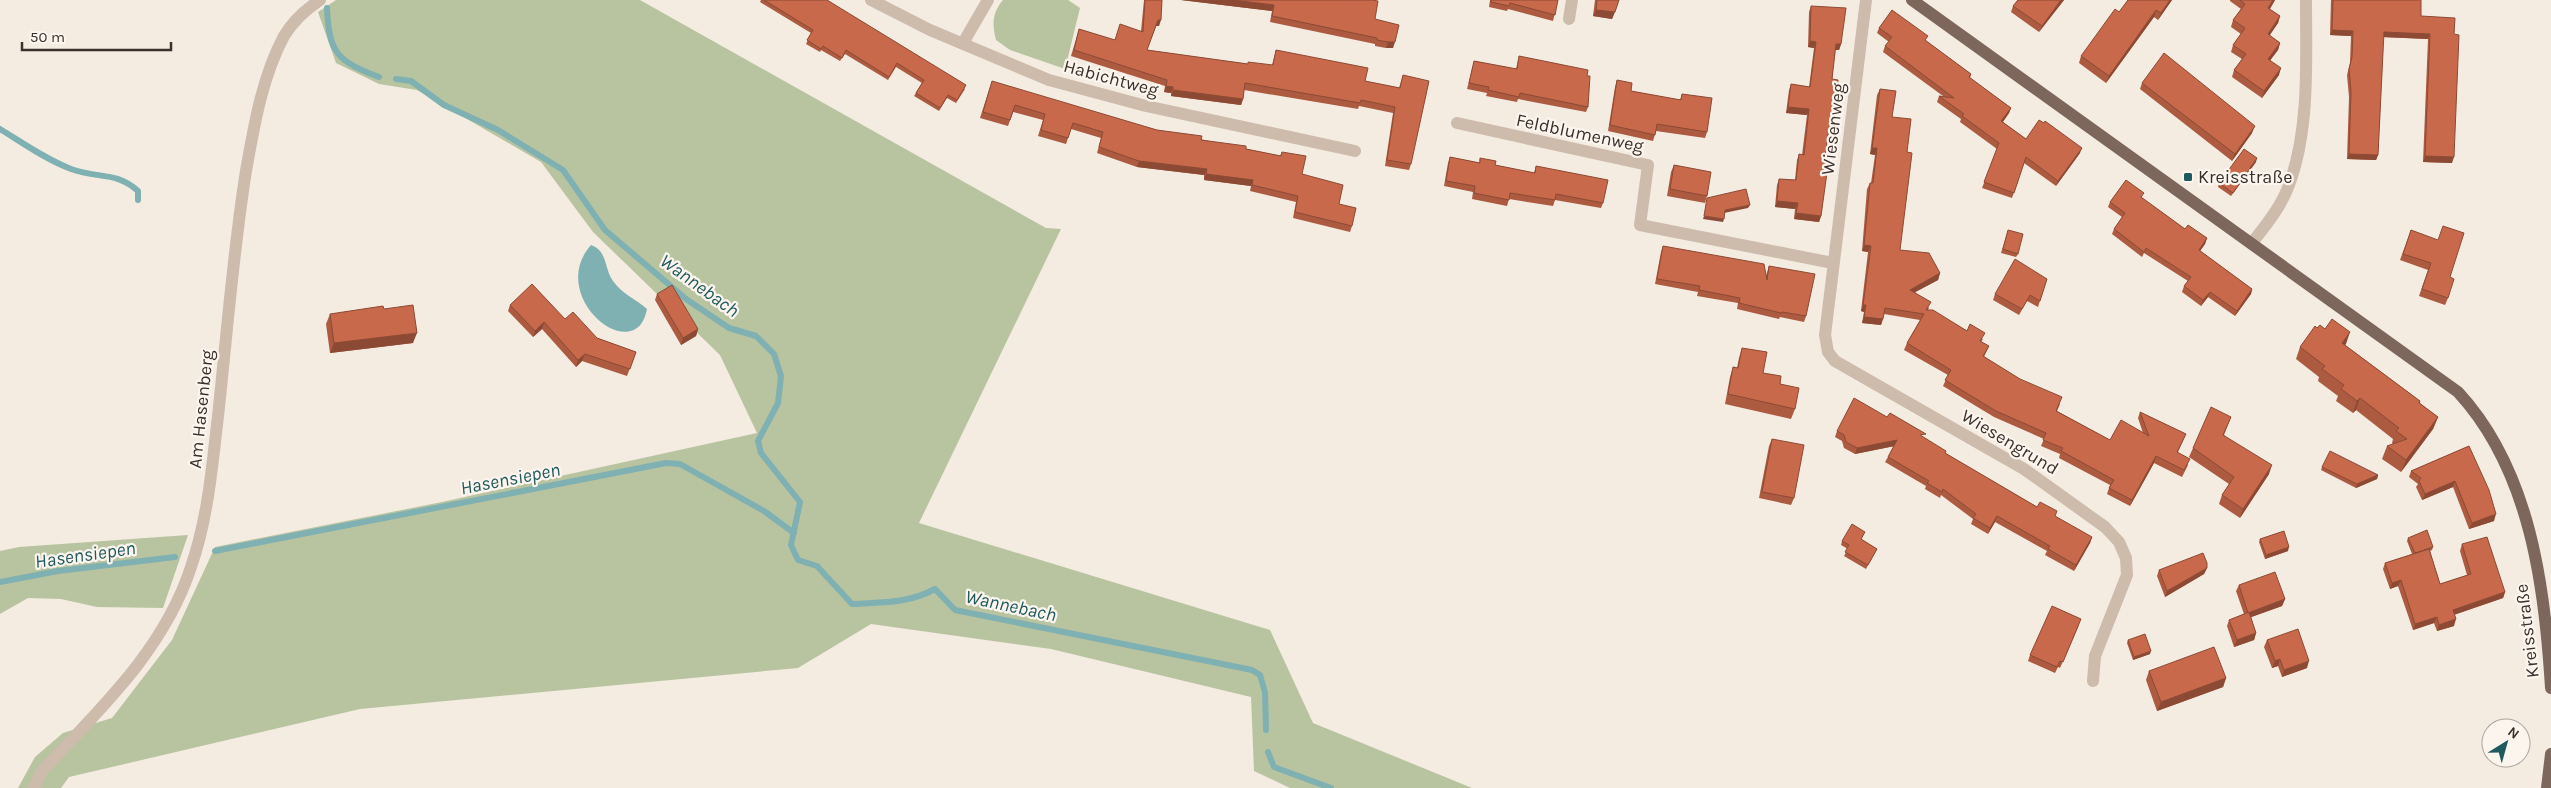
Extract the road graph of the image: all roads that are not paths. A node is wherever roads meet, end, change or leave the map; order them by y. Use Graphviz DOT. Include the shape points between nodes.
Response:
graph roads {
  1 [pos="320,0"];
  2 [pos="871,0"];
  3 [pos="988,0"];
  4 [pos="1572,0"];
  5 [pos="1866,0"];
  6 [pos="1912,0"];
  7 [pos="2306,0"];
  8 [pos="1569,19"];
  9 [pos="963,43"];
  10 [pos="1457,123"];
  11 [pos="1355,152"];
  12 [pos="2252,243"];
  13 [pos="1833,263"];
  14 [pos="2093,681"];
  15 [pos="2551,688"];
  16 [pos="2551,754"];
  17 [pos="34,788"];
  18 [pos="2547,788"];
  1 -- 17 [label="street, Am Hasenberg" via="298,17 284,36 271,67 252,133 238,222 208,498 189,573 162,632 137,668 42,771"];
  2 -- 9 [label="street, Habichtweg"];
  3 -- 9 [label="street"];
  4 -- 8 [label="street"];
  5 -- 13 [label="street, Wiesenweg"];
  6 -- 12 [label="main road, Kreisstraße"];
  7 -- 12 [label="street" via="2307,92 2298,146 2286,192 2276,212"];
  9 -- 11 [label="street, Habichtweg" via="1048,80 1146,106"];
  10 -- 13 [label="street, Feldblumenweg" via="1648,165 1640,225"];
  12 -- 15 [label="main road, Kreisstraße" via="2458,392 2491,433 2513,482 2531,538 2545,609"];
  13 -- 14 [label="street, Wiesengrund" via="1825,335 1828,352 1835,361 2024,468 2105,527 2119,542 2126,558 2127,575 2095,656"];
  16 -- 18 [label="main road"];
}
